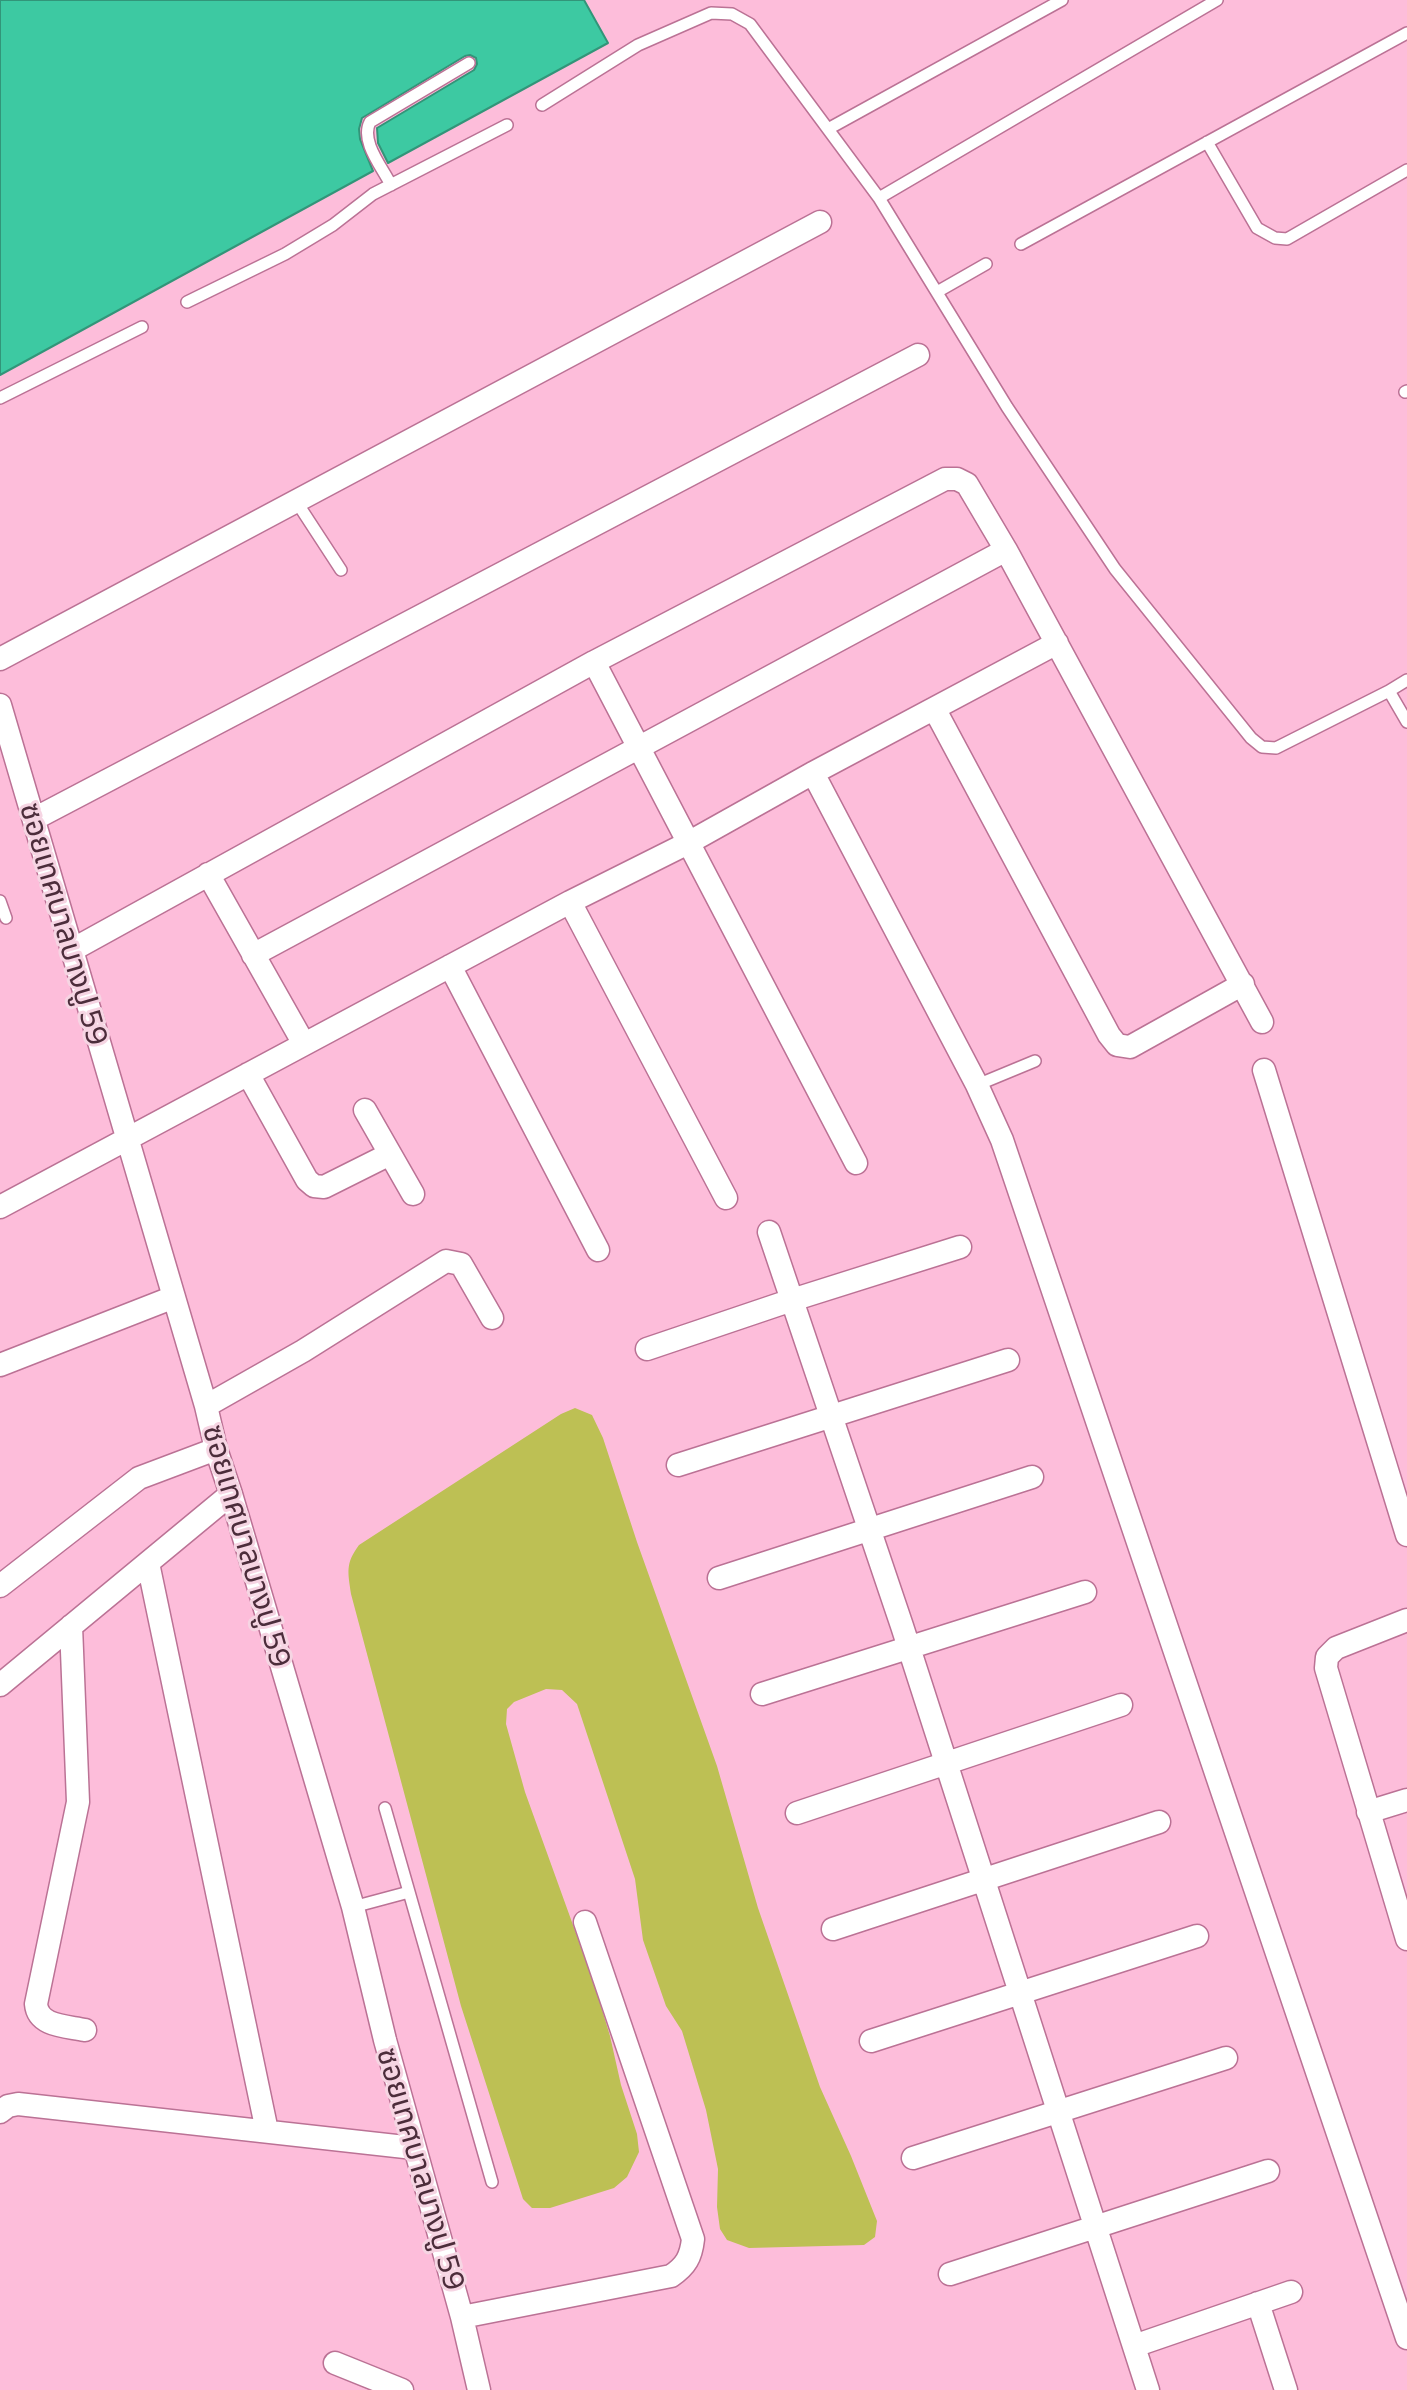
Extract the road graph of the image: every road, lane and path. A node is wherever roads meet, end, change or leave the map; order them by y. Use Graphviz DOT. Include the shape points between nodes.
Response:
graph roads {
  1 [pos="1062,0"];
  2 [pos="1217,0"];
  3 [pos="1407,33"];
  4 [pos="469,63"];
  5 [pos="542,105"];
  6 [pos="507,125"];
  7 [pos="828,129"];
  8 [pos="1207,142"];
  9 [pos="1407,170"];
  10 [pos="391,185"];
  11 [pos="879,198"];
  12 [pos="820,222"];
  13 [pos="1021,244"];
  14 [pos="986,264"];
  15 [pos="937,292"];
  16 [pos="187,302"];
  17 [pos="142,327"];
  18 [pos="918,355"];
  19 [pos="0,398"];
  20 [pos="296,501"];
  21 [pos="1006,550"];
  22 [pos="341,570"];
  23 [pos="1057,643"];
  24 [pos="0,659"];
  25 [pos="594,662"];
  26 [pos="1407,680"];
  27 [pos="1389,691"];
  28 [pos="0,705"];
  29 [pos="935,710"];
  30 [pos="1407,722"];
  31 [pos="639,747"];
  32 [pos="6,750"];
  33 [pos="813,773"];
  34 [pos="34,819"];
  35 [pos="688,843"];
  36 [pos="208,874"];
  37 [pos="0,901"];
  38 [pos="570,902"];
  39 [pos="6,918"];
  40 [pos="72,950"];
  41 [pos="253,955"];
  42 [pos="450,966"];
  43 [pos="1243,984"];
  44 [pos="1262,1022"];
  45 [pos="304,1044"];
  46 [pos="1035,1061"];
  47 [pos="1264,1070"];
  48 [pos="248,1074"];
  49 [pos="977,1085"];
  50 [pos="365,1110"];
  51 [pos="127,1139"];
  52 [pos="390,1154"];
  53 [pos="856,1163"];
  54 [pos="413,1194"];
  55 [pos="726,1198"];
  56 [pos="0,1207"];
  57 [pos="769,1232"];
  58 [pos="960,1247"];
  59 [pos="598,1250"];
  60 [pos="174,1297"];
  61 [pos="792,1300"];
  62 [pos="492,1318"];
  63 [pos="647,1349"];
  64 [pos="1008,1360"];
  65 [pos="0,1365"];
  66 [pos="206,1406"];
  67 [pos="831,1416"];
  68 [pos="216,1449"];
  69 [pos="678,1465"];
  70 [pos="1032,1477"];
  71 [pos="231,1494"];
  72 [pos="870,1531"];
  73 [pos="1407,1535"];
  74 [pos="148,1563"];
  75 [pos="719,1578"];
  76 [pos="0,1586"];
  77 [pos="1085,1592"];
  78 [pos="1407,1620"];
  79 [pos="71,1626"];
  80 [pos="908,1648"];
  81 [pos="0,1685"];
  82 [pos="762,1694"];
  83 [pos="1121,1705"];
  84 [pos="945,1764"];
  85 [pos="1407,1800"];
  86 [pos="385,1808"];
  87 [pos="1368,1812"];
  88 [pos="797,1813"];
  89 [pos="1159,1822"];
  90 [pos="983,1880"];
  91 [pos="409,1892"];
  92 [pos="353,1907"];
  93 [pos="585,1922"];
  94 [pos="833,1929"];
  95 [pos="1197,1936"];
  96 [pos="1407,1939"];
  97 [pos="1020,1993"];
  98 [pos="85,2030"];
  99 [pos="871,2041"];
  100 [pos="1226,2058"];
  101 [pos="1058,2111"];
  102 [pos="0,2112"];
  103 [pos="267,2131"];
  104 [pos="414,2148"];
  105 [pos="913,2158"];
  106 [pos="1268,2171"];
  107 [pos="492,2182"];
  108 [pos="1096,2227"];
  109 [pos="950,2274"];
  110 [pos="1291,2292"];
  111 [pos="1258,2303"];
  112 [pos="462,2317"];
  113 [pos="1407,2338"];
  114 [pos="1134,2346"];
  115 [pos="335,2363"];
  116 [pos="402,2390"];
  117 [pos="479,2390"];
  118 [pos="1148,2390"];
  119 [pos="1286,2390"];
  1 -- 7 [label="lane"];
  2 -- 11 [label="lane"];
  3 -- 8 [label="lane"];
  4 -- 10 [label="lane" via="370,122 366,138"];
  5 -- 7 [label="lane" via="638,45 711,13 732,14 750,24"];
  6 -- 10 [label="lane"];
  7 -- 11 [label="lane"];
  8 -- 9 [label="lane" via="1257,228 1275,238 1287,239"];
  8 -- 13 [label="lane"];
  10 -- 16 [label="lane" via="285,254"];
  11 -- 15 [label="lane"];
  12 -- 20 [label="street"];
  14 -- 15 [label="lane"];
  15 -- 27 [label="lane" via="1115,569 1251,738 1262,747 1276,748"];
  17 -- 19 [label="lane"];
  18 -- 34 [label="street"];
  20 -- 22 [label="lane"];
  20 -- 24 [label="street"];
  21 -- 23 [label="street"];
  21 -- 25 [label="street" via="967,484 945,479"];
  21 -- 31 [label="street"];
  23 -- 29 [label="street"];
  23 -- 43 [label="street"];
  25 -- 31 [label="street"];
  25 -- 36 [label="street"];
  26 -- 27 [label="lane"];
  27 -- 30 [label="lane"];
  28 -- 32 [label="street, ซอยเทศบาลบางปู 59"];
  29 -- 33 [label="street"];
  29 -- 43 [label="street" via="1117,1045 1130,1047"];
  31 -- 35 [label="street"];
  31 -- 41 [label="street"];
  32 -- 34 [label="street, ซอยเทศบาลบางปู 59"];
  33 -- 35 [label="street"];
  33 -- 49 [label="street"];
  34 -- 40 [label="street, ซอยเทศบาลบางปู 59"];
  35 -- 38 [label="street"];
  35 -- 53 [label="street"];
  36 -- 40 [label="street"];
  36 -- 41 [label="street"];
  37 -- 39 [label="lane"];
  38 -- 42 [label="street"];
  38 -- 55 [label="street"];
  40 -- 51 [label="street, ซอยเทศบาลบางปู 59"];
  41 -- 45 [label="street"];
  42 -- 45 [label="street"];
  42 -- 59 [label="street"];
  43 -- 44 [label="street"];
  45 -- 48 [label="street"];
  46 -- 49 [label="lane"];
  47 -- 73 [label="street"];
  48 -- 51 [label="street"];
  48 -- 52 [label="street" via="314,1186 324,1187"];
  49 -- 113 [label="street" via="1002,1140"];
  50 -- 52 [label="street"];
  51 -- 56 [label="street"];
  51 -- 60 [label="street, ซอยเทศบาลบางปู 59"];
  52 -- 54 [label="street"];
  57 -- 61 [label="street"];
  58 -- 61 [label="street"];
  60 -- 65 [label="street"];
  60 -- 66 [label="street, ซอยเทศบาลบางปู 59"];
  61 -- 63 [label="street"];
  61 -- 67 [label="street"];
  62 -- 66 [label="street" via="461,1264 446,1261"];
  64 -- 67 [label="street"];
  66 -- 68 [label="street, ซอยเทศบาลบางปู 59"];
  67 -- 69 [label="street"];
  67 -- 72 [label="street"];
  68 -- 71 [label="street, ซอยเทศบาลบางปู 59"];
  68 -- 76 [label="street" via="139,1478"];
  70 -- 72 [label="street"];
  71 -- 74 [label="street"];
  71 -- 92 [label="street, ซอยเทศบาลบางปู 59"];
  72 -- 75 [label="street"];
  72 -- 80 [label="street"];
  74 -- 79 [label="street"];
  74 -- 103 [label="street"];
  77 -- 80 [label="street"];
  78 -- 87 [label="street" via="1336,1648 1327,1657"];
  79 -- 81 [label="street"];
  79 -- 98 [label="street" via="78,1802 36,2004 42,2019"];
  80 -- 82 [label="street"];
  80 -- 84 [label="street"];
  83 -- 84 [label="street"];
  84 -- 88 [label="street"];
  84 -- 90 [label="street"];
  85 -- 87 [label="street"];
  86 -- 91 [label="lane"];
  87 -- 96 [label="street"];
  89 -- 90 [label="street"];
  90 -- 94 [label="street"];
  90 -- 97 [label="street"];
  91 -- 92 [label="lane"];
  91 -- 107 [label="lane"];
  92 -- 104 [label="street, ซอยเทศบาลบางปู 59"];
  93 -- 112 [label="street" via="693,2239 691,2256 671,2276"];
  95 -- 97 [label="street"];
  97 -- 99 [label="street"];
  97 -- 101 [label="street"];
  100 -- 101 [label="street"];
  101 -- 105 [label="street"];
  101 -- 108 [label="street"];
  102 -- 103 [label="street" via="18,2104"];
  103 -- 104 [label="street"];
  104 -- 112 [label="street, ซอยเทศบาลบางปู 59"];
  106 -- 108 [label="street"];
  108 -- 109 [label="street"];
  108 -- 114 [label="street"];
  110 -- 111 [label="street"];
  111 -- 114 [label="street"];
  111 -- 119 [label="street"];
  112 -- 117 [label="street, ซอยเทศบาลบางปู 59"];
  114 -- 118 [label="street"];
  115 -- 116 [label="street"];
}
